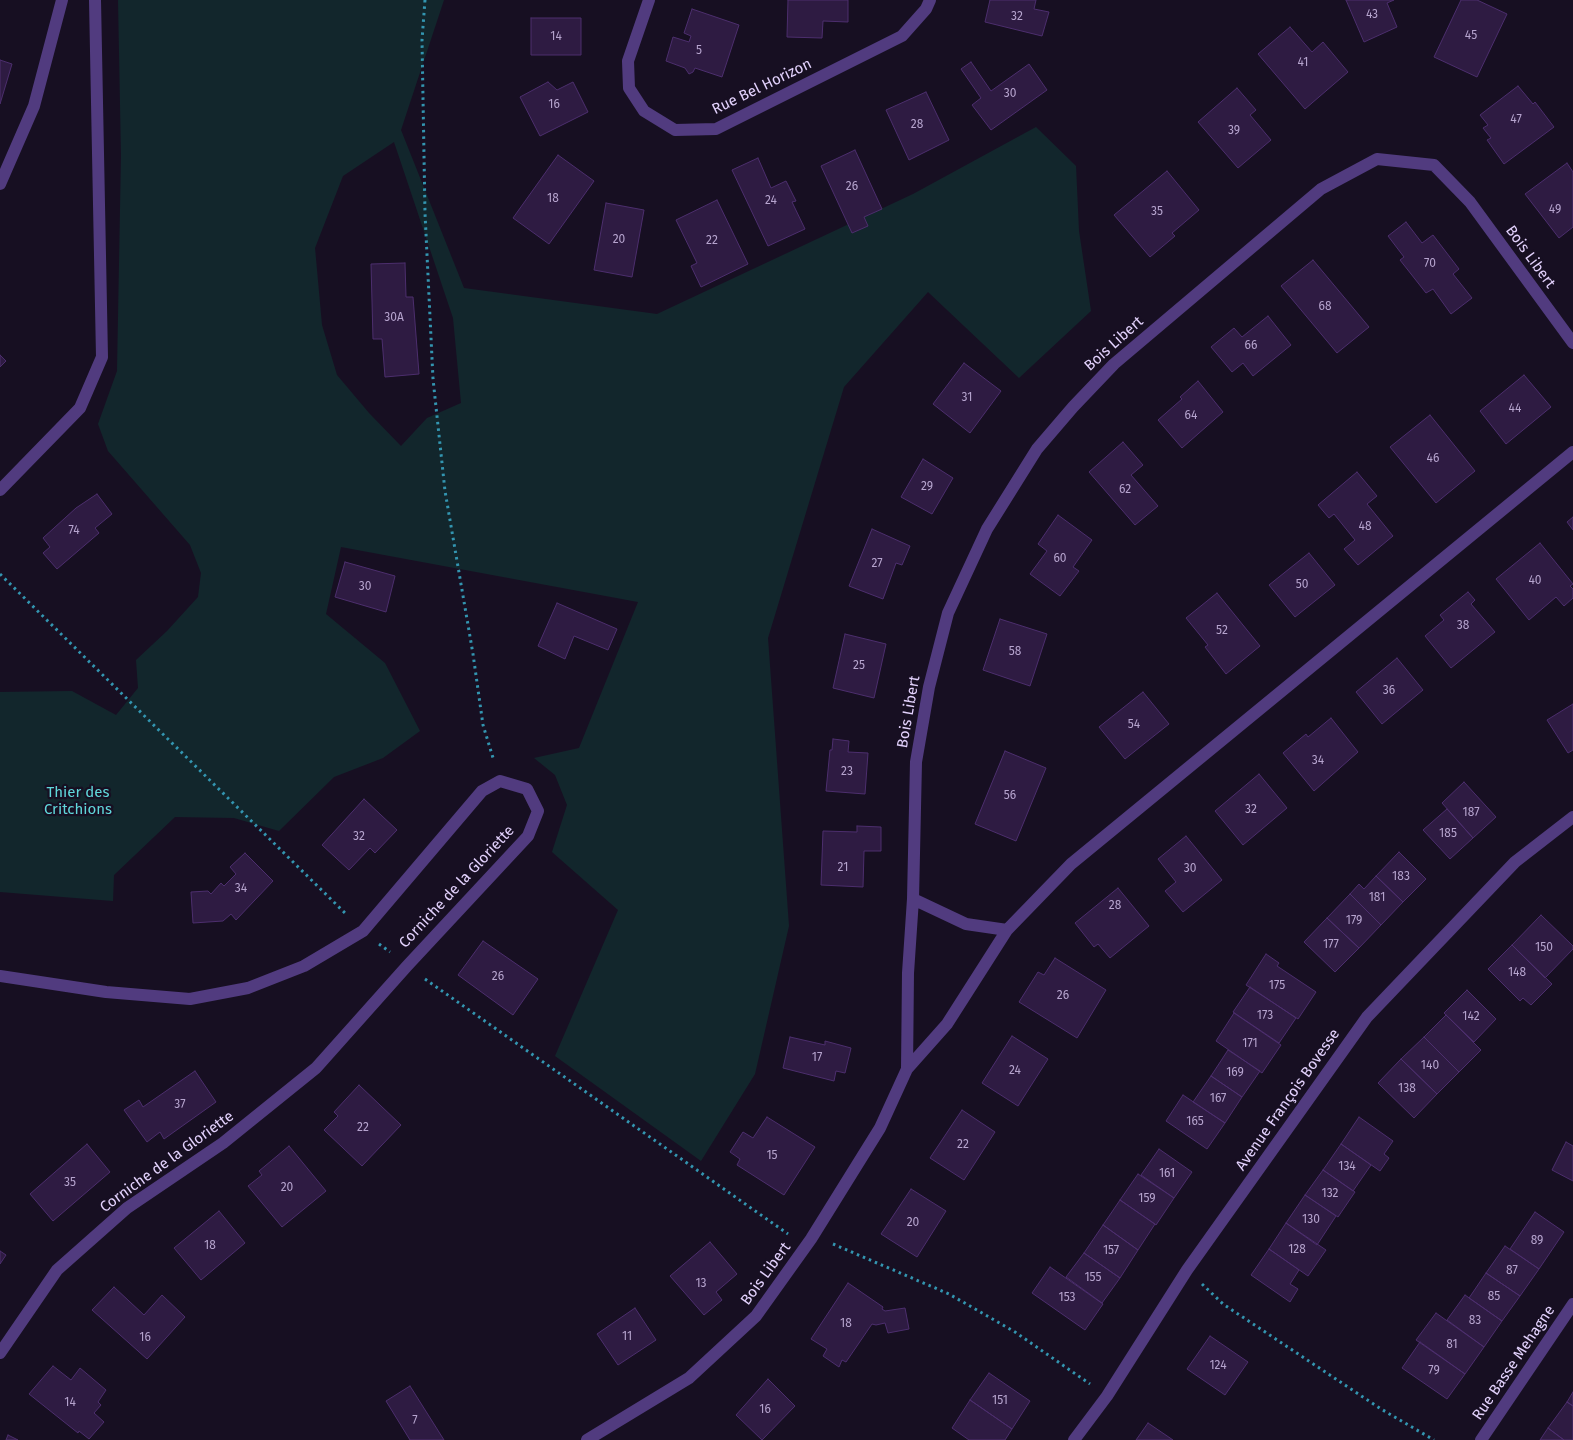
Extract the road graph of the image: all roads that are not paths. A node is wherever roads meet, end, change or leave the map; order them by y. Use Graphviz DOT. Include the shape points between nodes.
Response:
graph roads {
  1 [pos="62,0"];
  2 [pos="96,0"];
  3 [pos="649,0"];
  4 [pos="930,0"];
  5 [pos="0,184"];
  6 [pos="1573,343"];
  7 [pos="1573,452"];
  8 [pos="0,490"];
  9 [pos="1573,817"];
  10 [pos="913,899"];
  11 [pos="1007,930"];
  12 [pos="0,976"];
  13 [pos="907,1069"];
  14 [pos="1573,1304"];
  15 [pos="0,1353"];
  16 [pos="587,1440"];
  17 [pos="1074,1440"];
  18 [pos="1481,1440"];
  1 -- 5 [label="street" via="34,106"];
  2 -- 8 [label="street" via="102,357 80,408"];
  3 -- 4 [label="street, Rue Bel Horizon" via="628,61 629,88 644,111 675,130 716,129 902,36"];
  6 -- 10 [label="street, Bois Libert" via="1470,202 1434,165 1377,159 1321,189 1114,364 1072,406 1037,450 987,529 948,614 928,687 916,762"];
  7 -- 11 [label="street, Bois Libert" via="1071,864"];
  9 -- 17 [label="street, Avenue François Bovesse" via="1516,862 1367,1017 1187,1270 1107,1396"];
  10 -- 11 [label="street" via="966,924"];
  10 -- 13 [label="street, Bois Libert"];
  11 -- 13 [label="street, Bois Libert" via="946,1024"];
  12 -- 15 [label="street, Corniche de la Gloriette" via="106,992 190,999 248,988 304,966 363,931 482,792 500,781 527,789 538,811 528,836 316,1068 223,1143 127,1208 58,1270"];
  13 -- 16 [label="street, Bois Libert" via="875,1136 811,1239 756,1316 689,1378"];
  14 -- 18 [label="street, Rue Basse Mehagne"];
}
